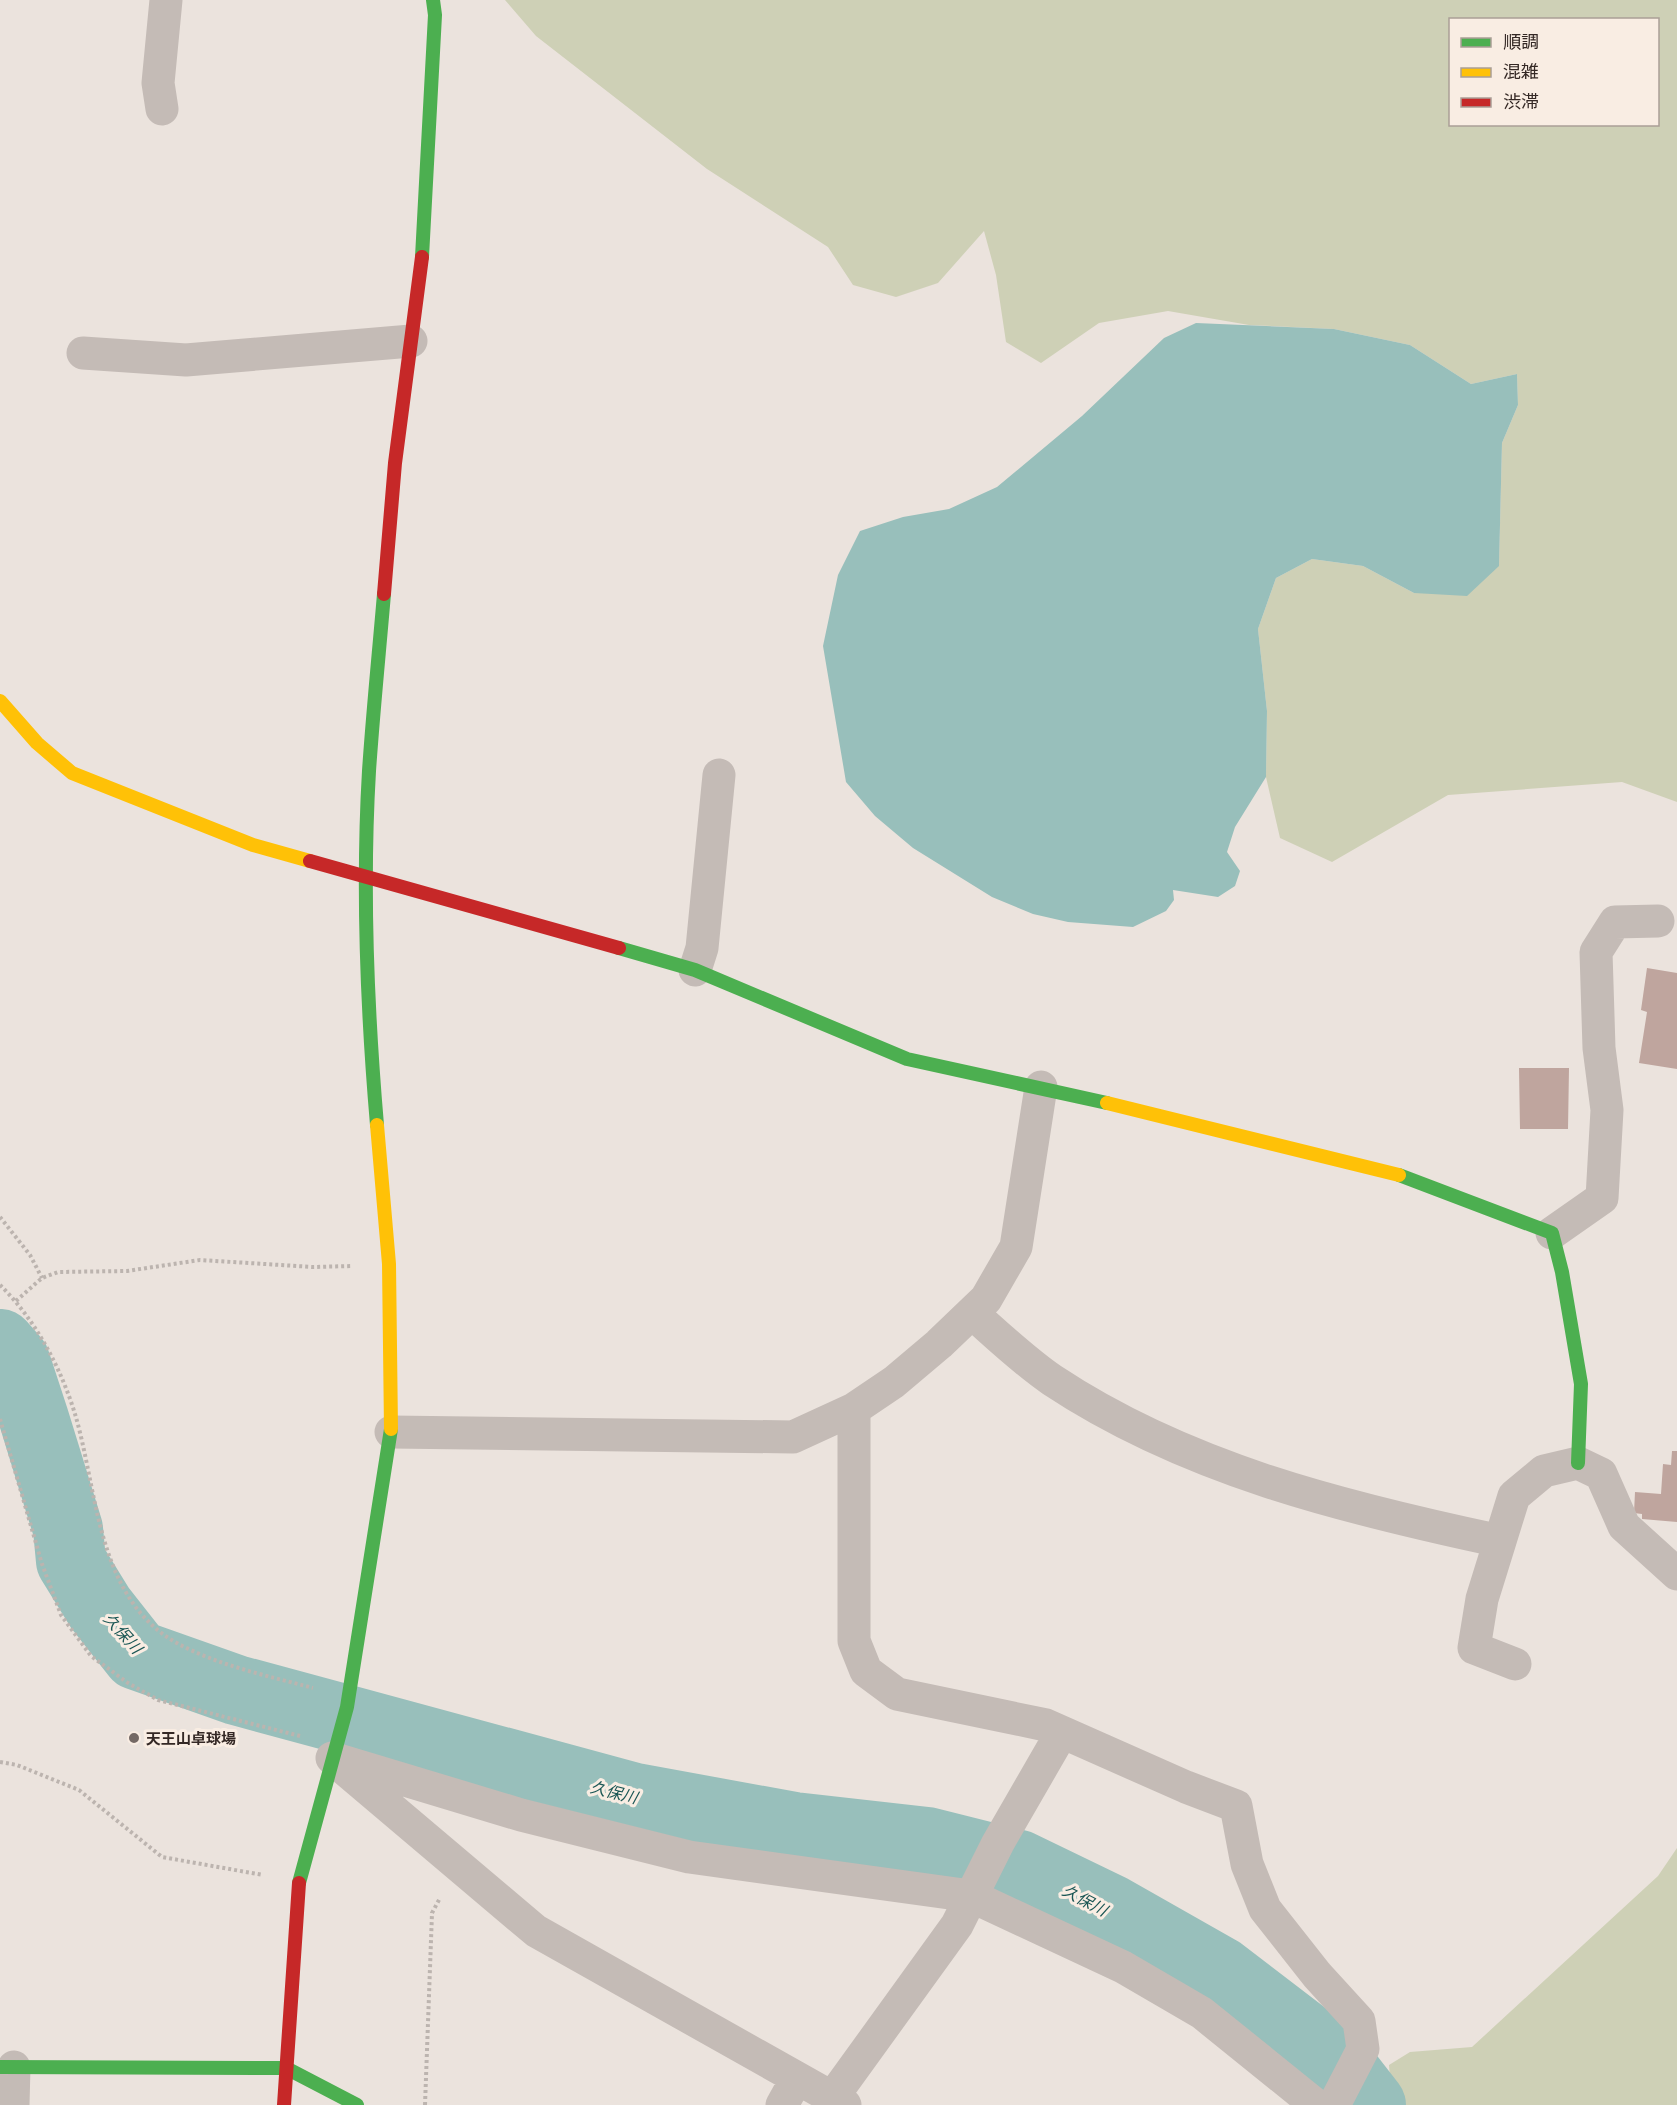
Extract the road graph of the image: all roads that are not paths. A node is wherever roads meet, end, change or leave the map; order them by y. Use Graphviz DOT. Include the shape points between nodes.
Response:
graph roads {
  1 [pos="166,0"];
  2 [pos="433,0"];
  3 [pos="162,109"];
  4 [pos="411,341"];
  5 [pos="83,353"];
  6 [pos="0,701"];
  7 [pos="719,775"];
  8 [pos="366,879"];
  9 [pos="1658,921"];
  10 [pos="695,970"];
  11 [pos="1041,1087"];
  12 [pos="1552,1233"];
  13 [pos="972,1313"];
  14 [pos="854,1409"];
  15 [pos="391,1432"];
  16 [pos="1578,1463"];
  17 [pos="1500,1541"];
  18 [pos="1677,1574"];
  19 [pos="1515,1664"];
  20 [pos="1062,1732"];
  21 [pos="336,1745"];
  22 [pos="977,1885"];
  23 [pos="7,2067"];
  24 [pos="286,2068"];
  25 [pos="790,2091"];
  26 [pos="1337,2092"];
  27 [pos="839,2101"];
  28 [pos="13,2105"];
  29 [pos="284,2105"];
  30 [pos="357,2105"];
  1 -- 3 [label="street" via="158,82"];
  2 -- 4 [label="street" via="425,238"];
  4 -- 5 [label="street" via="186,360"];
  4 -- 8 [label="street" via="395,463 370,761"];
  6 -- 8 [label="street" via="37,743 72,773 252,845"];
  7 -- 10 [label="street" via="702,948"];
  8 -- 10 [label="street"];
  8 -- 15 [label="street" via="369,1027 389,1264"];
  9 -- 12 [label="street" via="1615,922 1596,952 1599,1048 1607,1110 1602,1198"];
  10 -- 11 [label="street" via="907,1059"];
  11 -- 12 [label="street" via="1389,1171"];
  11 -- 13 [label="street" via="1016,1247 986,1299"];
  12 -- 16 [label="street" via="1581,1384"];
  13 -- 14 [label="street" via="894,1382"];
  13 -- 17 [label="street" via="1051,1379 1129,1424 1260,1481 1389,1518"];
  14 -- 15 [label="street" via="793,1437"];
  14 -- 20 [label="street" via="854,1641 866,1671 897,1694 1046,1725"];
  15 -- 21 [label="street" via="348,1702"];
  16 -- 17 [label="street" via="1544,1471 1514,1496"];
  16 -- 18 [label="street" via="1600,1474 1623,1526"];
  17 -- 19 [label="street" via="1482,1599 1474,1648"];
  20 -- 22 [label="street"];
  20 -- 26 [label="street" via="1186,1788 1236,1806 1247,1864 1265,1909 1359,2021 1363,2049"];
  21 -- 22 [label="street" via="521,1815 689,1857"];
  21 -- 24 [label="street" via="300,1876"];
  21 -- 25 [label="street" via="459,1867 536,1931"];
  22 -- 26 [label="street"];
  22 -- 27 [label="street" via="957,1925"];
  23 -- 24 [label="street"];
  23 -- 28 [label="street"];
  24 -- 29 [label="street"];
  24 -- 30 [label="street"];
  25 -- 27 [label="street"];
}
